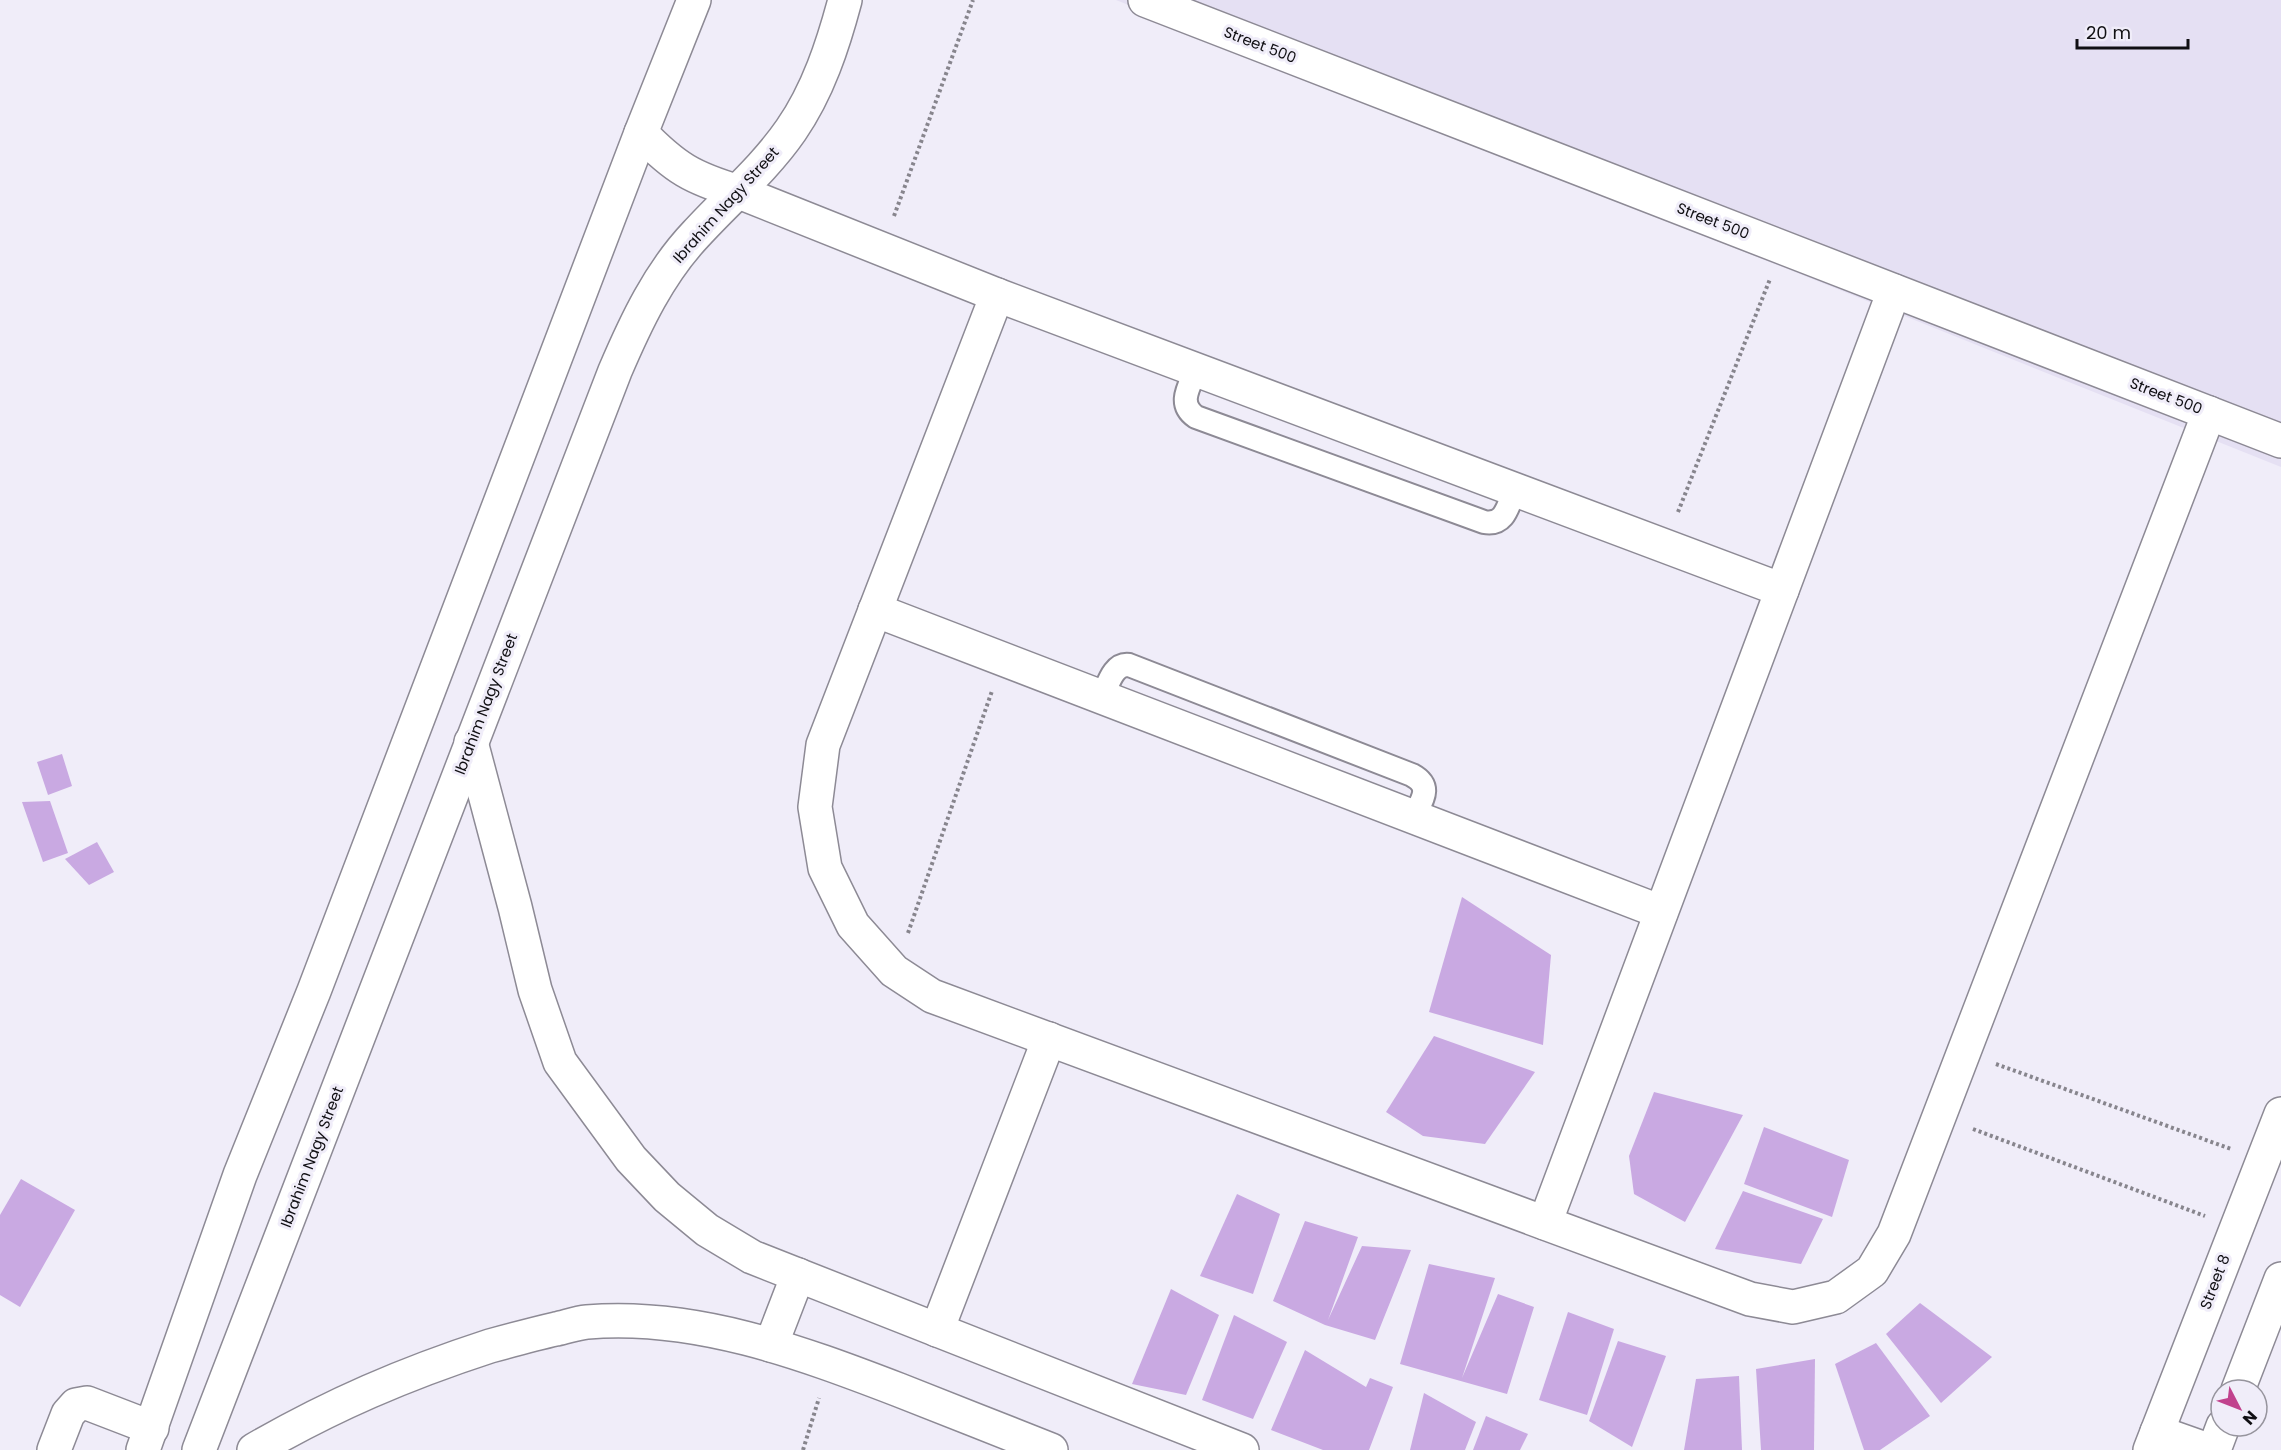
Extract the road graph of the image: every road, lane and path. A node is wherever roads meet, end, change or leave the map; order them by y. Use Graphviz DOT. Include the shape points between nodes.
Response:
graph roads {
  1 [pos="694,0"];
  2 [pos="845,0"];
  3 [pos="973,0"];
  4 [pos="1145,0"];
  5 [pos="641,133"];
  6 [pos="739,192"];
  7 [pos="1783,248"];
  8 [pos="882,249"];
  9 [pos="1894,291"];
  10 [pos="997,295"];
  11 [pos="1196,370"];
  12 [pos="2209,413"];
  13 [pos="2281,441"];
  14 [pos="1515,489"];
  15 [pos="1665,546"];
  16 [pos="1782,590"];
  17 [pos="875,610"];
  18 [pos="1003,659"];
  19 [pos="471,742"];
  20 [pos="1661,912"];
  21 [pos="894,971"];
  22 [pos="1050,1039"];
  23 [pos="1964,1053"];
  24 [pos="2281,1114"];
  25 [pos="1940,1116"];
  26 [pos="2263,1160"];
  27 [pos="1545,1223"];
  28 [pos="2236,1228"];
  29 [pos="798,1275"];
  30 [pos="2281,1279"];
  31 [pos="937,1330"];
  32 [pos="771,1345"];
  33 [pos="830,1363"];
  34 [pos="2243,1378"];
  35 [pos="147,1439"];
  36 [pos="2154,1441"];
  37 [pos="54,1450"];
  38 [pos="199,1450"];
  39 [pos="254,1450"];
  40 [pos="803,1450"];
  41 [pos="1051,1450"];
  42 [pos="1242,1450"];
  43 [pos="2208,1450"];
  1 -- 5 [label="street"];
  2 -- 6 [label="street, Ibrahim Nagy Street" via="816,87 793,128 765,166"];
  3 -- 8 [label="path"];
  4 -- 7 [label="street, Street 500"];
  5 -- 6 [label="street" via="684,171"];
  5 -- 35 [label="street" via="240,1175"];
  6 -- 8 [label="street"];
  6 -- 19 [label="street, Ibrahim Nagy Street" via="694,236 662,277 636,323"];
  7 -- 9 [label="street, Street 500"];
  7 -- 15 [label="path"];
  8 -- 10 [label="street"];
  9 -- 12 [label="street, Street 500"];
  9 -- 16 [label="street"];
  10 -- 11 [label="street"];
  10 -- 17 [label="street"];
  11 -- 14 [label="street"];
  11 -- 14 [label="lane" via="1185,406 1196,417 1492,524 1505,515"];
  12 -- 13 [label="street, Street 500"];
  12 -- 23 [label="street"];
  14 -- 15 [label="street"];
  15 -- 16 [label="street"];
  16 -- 20 [label="street"];
  17 -- 18 [label="street"];
  17 -- 21 [label="street" via="823,745 815,807 825,868 853,925"];
  18 -- 20 [label="street"];
  18 -- 21 [label="path"];
  19 -- 29 [label="street" via="535,990 560,1062 631,1159 667,1197 707,1230 752,1257"];
  19 -- 38 [label="street, Ibrahim Nagy Street"];
  20 -- 27 [label="street"];
  21 -- 22 [label="street" via="932,996"];
  22 -- 27 [label="street"];
  22 -- 31 [label="street"];
  23 -- 25 [label="street"];
  23 -- 26 [label="path"];
  24 -- 26 [label="street, Street 8"];
  25 -- 27 [label="street" via="1894,1234 1872,1271 1836,1298 1793,1307 1750,1299"];
  25 -- 28 [label="path"];
  26 -- 28 [label="street, Street 8"];
  28 -- 36 [label="street, Street 8"];
  29 -- 31 [label="street"];
  29 -- 32 [label="street"];
  30 -- 34 [label="street"];
  31 -- 42 [label="street"];
  32 -- 33 [label="street"];
  32 -- 39 [label="street" via="727,1332 680,1326 585,1322 443,1361 307,1419"];
  33 -- 40 [label="path"];
  33 -- 41 [label="street"];
  35 -- 37 [label="street" via="87,1403 76,1405 69,1414"];
  36 -- 43 [label="street"];
}
